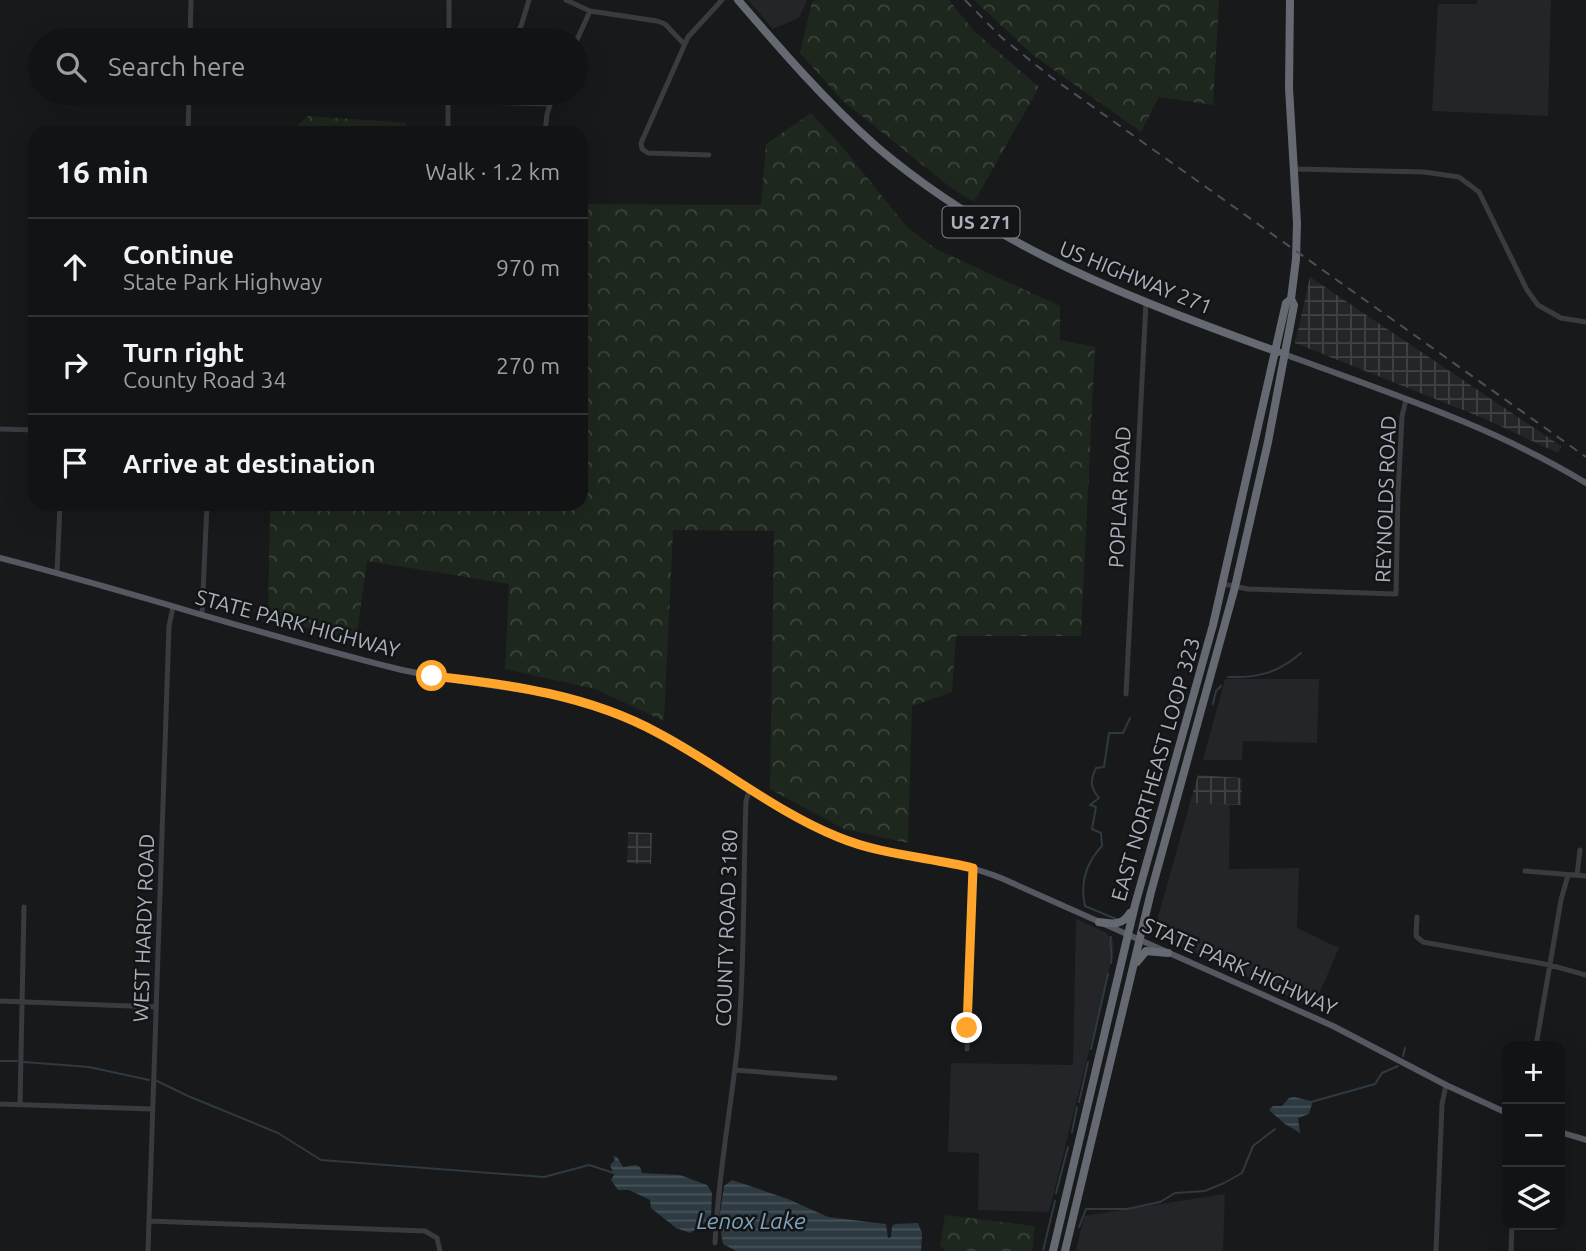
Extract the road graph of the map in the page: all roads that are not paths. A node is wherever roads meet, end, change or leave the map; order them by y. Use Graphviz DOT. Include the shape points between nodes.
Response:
graph roads {
  1 [pos="191,0"];
  2 [pos="449,0"];
  3 [pos="529,0"];
  4 [pos="566,0"];
  5 [pos="722,0"];
  6 [pos="738,0"];
  7 [pos="1290,0"];
  8 [pos="590,11"];
  9 [pos="190,28"];
  10 [pos="449,28"];
  11 [pos="520,28"];
  12 [pos="582,28"];
  13 [pos="684,44"];
  14 [pos="188,105"];
  15 [pos="448,105"];
  16 [pos="549,105"];
  17 [pos="188,126"];
  18 [pos="448,126"];
  19 [pos="546,126"];
  20 [pos="709,155"];
  21 [pos="1294,169"];
  22 [pos="1146,302"];
  23 [pos="1586,322"];
  24 [pos="1280,352"];
  25 [pos="1406,400"];
  26 [pos="0,429"];
  27 [pos="28,430"];
  28 [pos="1257,439"];
  29 [pos="1268,442"];
  30 [pos="1586,483"];
  31 [pos="1242,506"];
  32 [pos="1254,509"];
  33 [pos="60,511"];
  34 [pos="207,511"];
  35 [pos="0,558"];
  36 [pos="57,573"];
  37 [pos="1223,584"];
  38 [pos="1235,587"];
  39 [pos="173,607"];
  40 [pos="202,615"];
  41 [pos="1213,625"];
  42 [pos="1225,628"];
  43 [pos="1126,694"];
  44 [pos="1188,715"];
  45 [pos="1200,718"];
  46 [pos="750,788"];
  47 [pos="1151,843"];
  48 [pos="1163,847"];
  49 [pos="1580,850"];
  50 [pos="973,868"];
  51 [pos="1525,871"];
  52 [pos="1568,875"];
  53 [pos="1577,875"];
  54 [pos="1586,876"];
  55 [pos="1135,905"];
  56 [pos="24,907"];
  57 [pos="1417,917"];
  58 [pos="1099,922"];
  59 [pos="1127,935"];
  60 [pos="1138,940"];
  61 [pos="1168,953"];
  62 [pos="1550,965"];
  63 [pos="1586,975"];
  64 [pos="1130,977"];
  65 [pos="0,1001"];
  66 [pos="23,1002"];
  67 [pos="156,1007"];
  68 [pos="1106,1024"];
  69 [pos="1118,1027"];
  70 [pos="1537,1041"];
  71 [pos="967,1049"];
  72 [pos="735,1070"];
  73 [pos="835,1078"];
  74 [pos="1446,1085"];
  75 [pos="0,1104"];
  76 [pos="20,1104"];
  77 [pos="152,1109"];
  78 [pos="1502,1111"];
  79 [pos="1565,1134"];
  80 [pos="1079,1139"];
  81 [pos="1586,1140"];
  82 [pos="1091,1142"];
  83 [pos="149,1222"];
  84 [pos="1058,1229"];
  85 [pos="1512,1230"];
  86 [pos="1070,1232"];
  87 [pos="715,1243"];
  88 [pos="148,1251"];
  89 [pos="440,1251"];
  90 [pos="1053,1251"];
  91 [pos="1065,1251"];
  92 [pos="1436,1251"];
  93 [pos="1511,1251"];
  1 -- 9 [label="street"];
  2 -- 10 [label="street"];
  3 -- 11 [label="street"];
  4 -- 8 [label="street"];
  5 -- 13 [label="street"];
  6 -- 22 [label="highway, US HIGHWAY 271 / US 271" via="827,100 927,186 1036,254"];
  7 -- 21 [label="highway, EAST NORTHEAST LOOP 323"];
  8 -- 12 [label="street"];
  8 -- 13 [label="street" via="657,21"];
  13 -- 20 [label="street" via="643,150"];
  14 -- 17 [label="street"];
  15 -- 18 [label="street"];
  16 -- 19 [label="street"];
  21 -- 23 [label="street" via="1431,172 1459,177 1479,192 1538,304 1561,318"];
  21 -- 24 [label="highway, EAST NORTHEAST LOOP 323" via="1294,305"];
  22 -- 24 [label="highway, US HIGHWAY 271 / US 271"];
  22 -- 43 [label="street, POPLAR ROAD"];
  24 -- 25 [label="main road, US HIGHWAY 271 / US 271"];
  24 -- 28 [label="highway, EAST NORTHEAST LOOP 323"];
  24 -- 29 [label="highway, EAST NORTHEAST LOOP 323"];
  25 -- 30 [label="main road, US HIGHWAY 271 / US 271" via="1499,437"];
  25 -- 38 [label="street, REYNOLDS ROAD" via="1398,482 1396,594"];
  26 -- 27 [label="street"];
  28 -- 29 [label="highway"];
  28 -- 31 [label="highway, EAST NORTHEAST LOOP 323"];
  29 -- 32 [label="highway, EAST NORTHEAST LOOP 323"];
  31 -- 32 [label="highway"];
  31 -- 37 [label="highway, EAST NORTHEAST LOOP 323"];
  32 -- 38 [label="highway, EAST NORTHEAST LOOP 323"];
  33 -- 36 [label="street"];
  34 -- 40 [label="street"];
  35 -- 36 [label="main road, STATE PARK HIGHWAY"];
  36 -- 39 [label="main road, STATE PARK HIGHWAY"];
  37 -- 38 [label="street, REYNOLDS ROAD"];
  37 -- 41 [label="highway, EAST NORTHEAST LOOP 323"];
  38 -- 42 [label="highway, EAST NORTHEAST LOOP 323"];
  39 -- 40 [label="main road, STATE PARK HIGHWAY"];
  39 -- 67 [label="street, WEST HARDY ROAD"];
  40 -- 46 [label="main road, STATE PARK HIGHWAY" via="402,670 582,702 656,731"];
  41 -- 42 [label="highway"];
  41 -- 44 [label="highway, EAST NORTHEAST LOOP 323"];
  42 -- 45 [label="highway, EAST NORTHEAST LOOP 323"];
  44 -- 45 [label="highway"];
  44 -- 47 [label="highway, EAST NORTHEAST LOOP 323"];
  45 -- 48 [label="highway, EAST NORTHEAST LOOP 323"];
  46 -- 50 [label="main road, STATE PARK HIGHWAY" via="845,840"];
  46 -- 72 [label="street, COUNTY ROAD 3180"];
  47 -- 48 [label="highway"];
  47 -- 55 [label="highway, EAST NORTHEAST LOOP 323"];
  48 -- 60 [label="highway, EAST NORTHEAST LOOP 323"];
  49 -- 53 [label="street"];
  50 -- 58 [label="main road, STATE PARK HIGHWAY"];
  50 -- 71 [label="street"];
  51 -- 52 [label="street"];
  52 -- 53 [label="street"];
  52 -- 62 [label="street"];
  53 -- 54 [label="street"];
  55 -- 58 [label="highway" via="1121,923"];
  55 -- 59 [label="highway, EAST NORTHEAST LOOP 323"];
  56 -- 66 [label="street"];
  57 -- 62 [label="street" via="1416,936 1423,942"];
  58 -- 59 [label="main road, STATE PARK HIGHWAY"];
  59 -- 60 [label="main road, STATE PARK HIGHWAY"];
  59 -- 68 [label="highway, EAST NORTHEAST LOOP 323"];
  60 -- 61 [label="main road, STATE PARK HIGHWAY"];
  60 -- 64 [label="highway, EAST NORTHEAST LOOP 323"];
  61 -- 64 [label="highway" via="1144,952"];
  61 -- 74 [label="main road, STATE PARK HIGHWAY" via="1334,1026"];
  62 -- 63 [label="street"];
  62 -- 70 [label="street"];
  64 -- 69 [label="highway, EAST NORTHEAST LOOP 323"];
  65 -- 66 [label="street"];
  66 -- 67 [label="street"];
  66 -- 76 [label="street"];
  67 -- 77 [label="street, WEST HARDY ROAD"];
  68 -- 69 [label="highway"];
  68 -- 80 [label="highway, EAST NORTHEAST LOOP 323"];
  69 -- 82 [label="highway, EAST NORTHEAST LOOP 323"];
  72 -- 73 [label="street"];
  72 -- 87 [label="street, COUNTY ROAD 3180"];
  74 -- 78 [label="main road, STATE PARK HIGHWAY"];
  74 -- 92 [label="street"];
  75 -- 76 [label="street"];
  76 -- 77 [label="street"];
  77 -- 83 [label="street, WEST HARDY ROAD"];
  79 -- 81 [label="main road"];
  80 -- 82 [label="highway"];
  80 -- 84 [label="highway, EAST NORTHEAST LOOP 323"];
  82 -- 86 [label="highway, EAST NORTHEAST LOOP 323"];
  83 -- 88 [label="street, WEST HARDY ROAD"];
  83 -- 89 [label="street" via="425,1231 437,1238"];
  84 -- 86 [label="highway"];
  84 -- 90 [label="highway, EAST NORTHEAST LOOP 323"];
  85 -- 93 [label="street"];
  86 -- 91 [label="highway, EAST NORTHEAST LOOP 323"];
}
